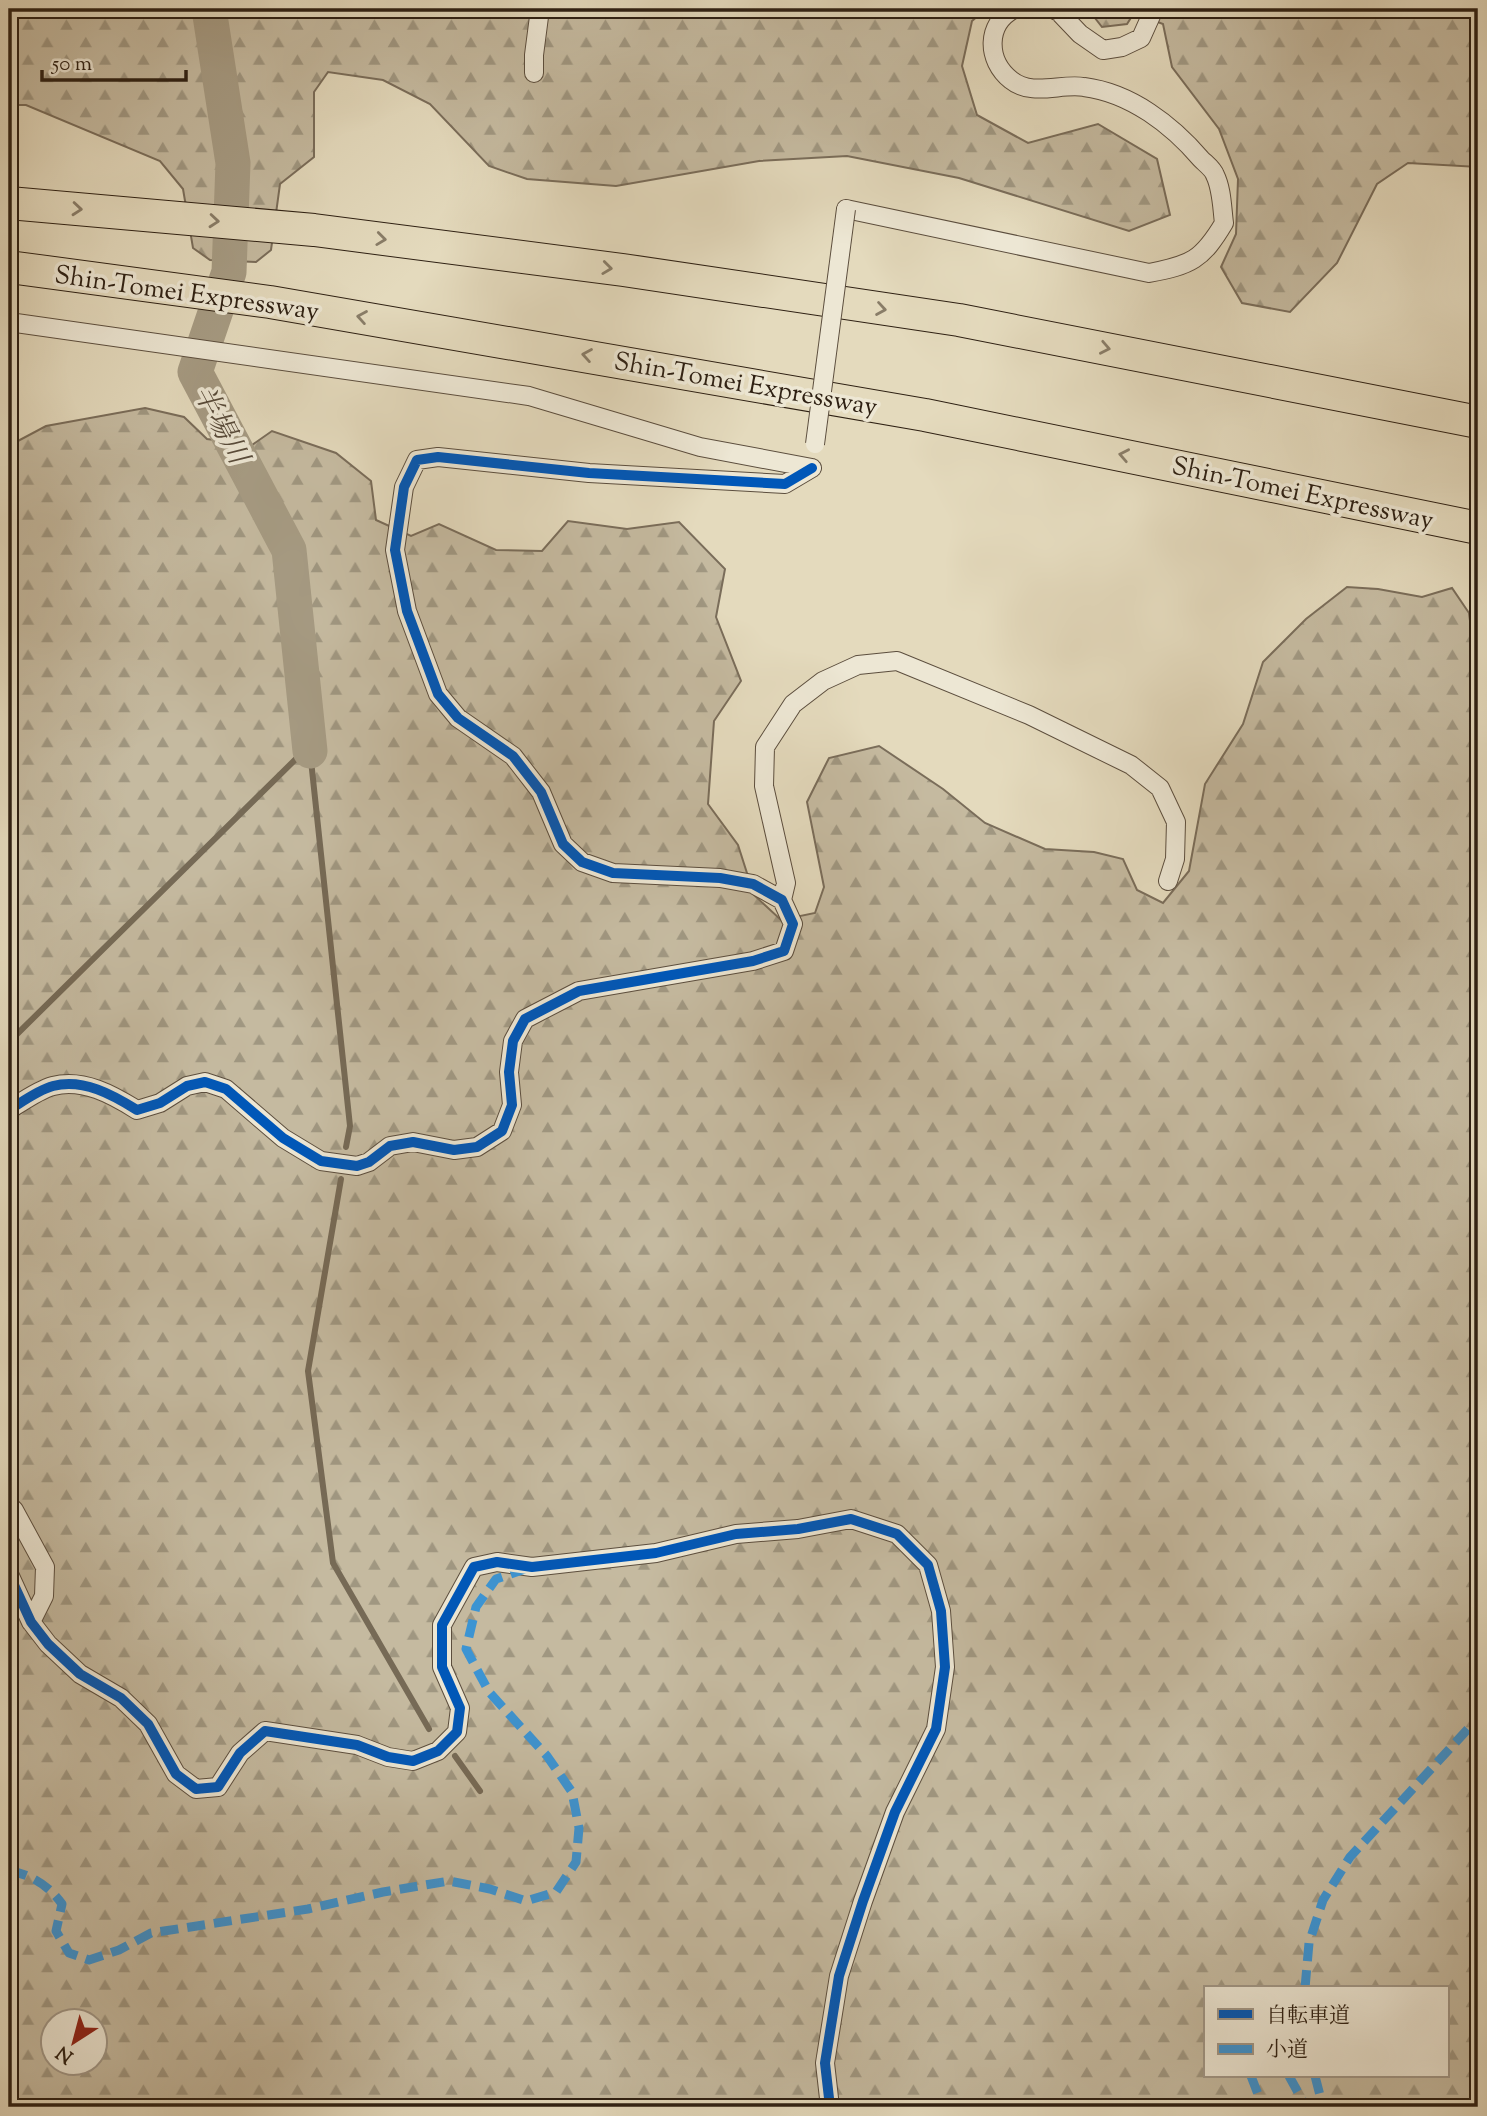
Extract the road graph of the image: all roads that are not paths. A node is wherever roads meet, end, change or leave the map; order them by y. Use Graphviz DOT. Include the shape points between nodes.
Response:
graph roads {
  1 [pos="540,9"];
  2 [pos="1014,9"];
  3 [pos="1053,9"];
  4 [pos="1154,9"];
  5 [pos="534,73"];
  6 [pos="9,203"];
  7 [pos="9,267"];
  8 [pos="9,322"];
  9 [pos="1478,422"];
  10 [pos="812,468"];
  11 [pos="1478,528"];
  12 [pos="1168,881"];
  13 [pos="782,900"];
  14 [pos="9,1110"];
  15 [pos="9,1505"];
  16 [pos="9,1574"];
  17 [pos="31,1622"];
  18 [pos="830,2107"];
  1 -- 5 [label="street"];
  2 -- 10 [label="street, bridge" via="1002,15 991,37 994,58 1011,81 1037,89 1084,86 1119,97 1158,118 1215,174 1224,223 1209,249 1180,267 1149,273 846,209"];
  3 -- 4 [label="street" via="1103,50 1141,38"];
  6 -- 9 [label="highway, one-way" via="314,230 624,270 959,320"];
  11 -- 7 [label="highway, Shin-Tomei Expressway, one-way" via="925,415 270,302"];
  8 -- 10 [label="street" via="529,396 700,447"];
  10 -- 13 [label="street" via="785,484 589,473 438,457 418,460 404,487 395,550 407,611 438,694 457,718 513,756 541,792 563,844 582,862 613,873 753,884"];
  12 -- 13 [label="street" via="1175,859 1176,822 1160,788 1131,765 1041,721 897,661 858,665 823,681 793,704 765,747 764,786 786,883"];
  13 -- 14 [label="street" via="793,924 784,951 753,961 579,991 526,1019 513,1041 509,1072 512,1105 502,1131 477,1147 454,1150 413,1142 390,1146 357,1166 321,1161 283,1138 226,1089 205,1082 137,1110 111,1094 83,1085 54,1086"];
  15 -- 17 [label="street" via="45,1567 44,1596"];
  16 -- 17 [label="street"];
  17 -- 18 [label="street" via="80,1674 121,1698 148,1724 176,1774 196,1789 218,1787 240,1753 265,1731 357,1745 388,1758 414,1762 438,1751 457,1732 460,1708 442,1667 442,1625 474,1567 497,1562 532,1567 656,1553 736,1534 850,1519 897,1534 928,1565 941,1611 945,1667 936,1729 895,1812 839,1976 825,2063"];
}
